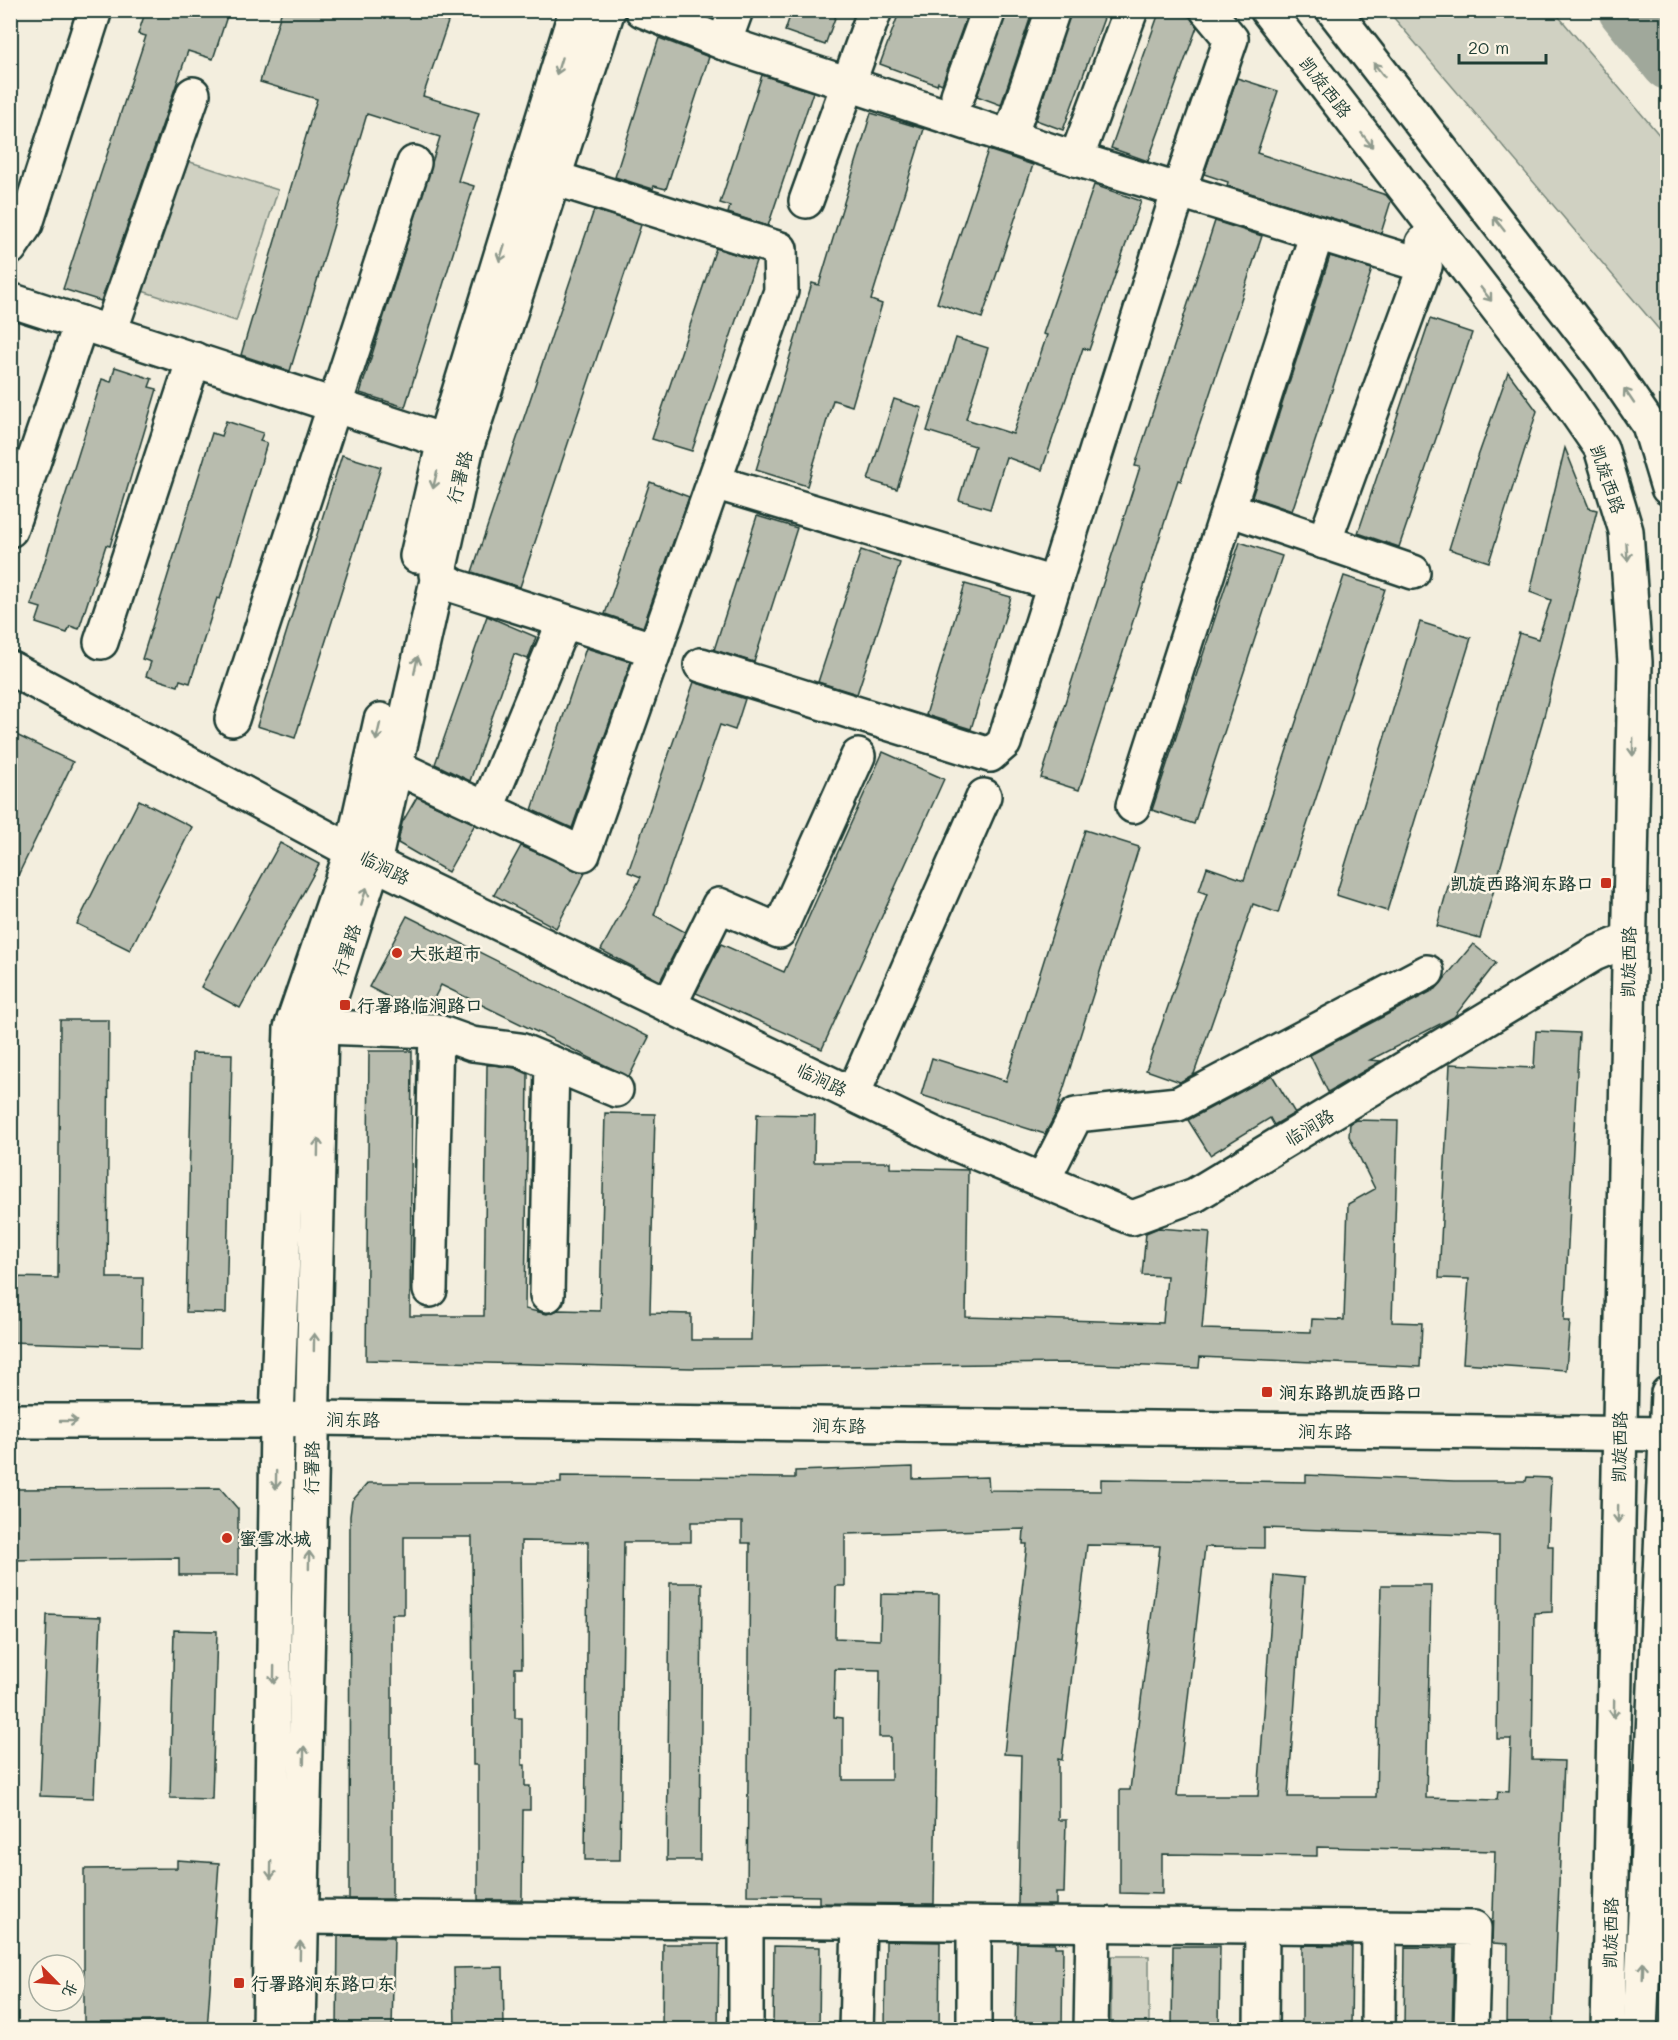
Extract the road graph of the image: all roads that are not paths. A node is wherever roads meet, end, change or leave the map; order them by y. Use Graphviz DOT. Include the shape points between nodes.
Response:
graph roads {
  1 [pos="95,10"];
  2 [pos="642,10"];
  3 [pos="736,10"];
  4 [pos="875,10"];
  5 [pos="989,10"];
  6 [pos="1053,10"];
  7 [pos="1131,10"];
  8 [pos="1207,10"];
  9 [pos="1267,10"];
  10 [pos="1333,10"];
  11 [pos="587,13"];
  12 [pos="724,43"];
  13 [pos="849,84"];
  14 [pos="193,94"];
  15 [pos="958,95"];
  16 [pos="1010,137"];
  17 [pos="1076,159"];
  18 [pos="414,163"];
  19 [pos="554,178"];
  20 [pos="1179,190"];
  21 [pos="806,201"];
  22 [pos="1420,209"];
  23 [pos="1317,233"];
  24 [pos="10,248"];
  25 [pos="1425,266"];
  26 [pos="10,300"];
  27 [pos="95,328"];
  28 [pos="194,360"];
  29 [pos="335,405"];
  30 [pos="1649,425"];
  31 [pos="455,443"];
  32 [pos="1668,458"];
  33 [pos="714,482"];
  34 [pos="1668,488"];
  35 [pos="1229,509"];
  36 [pos="10,530"];
  37 [pos="1324,542"];
  38 [pos="1413,572"];
  39 [pos="436,574"];
  40 [pos="1054,584"];
  41 [pos="564,622"];
  42 [pos="101,642"];
  43 [pos="655,650"];
  44 [pos="701,665"];
  45 [pos="10,668"];
  46 [pos="232,719"];
  47 [pos="858,756"];
  48 [pos="394,766"];
  49 [pos="984,796"];
  50 [pos="1133,806"];
  51 [pos="486,810"];
  52 [pos="363,856"];
  53 [pos="1628,940"];
  54 [pos="1427,972"];
  55 [pos="669,1006"];
  56 [pos="321,1027"];
  57 [pos="436,1031"];
  58 [pos="552,1063"];
  59 [pos="616,1090"];
  60 [pos="853,1094"];
  61 [pos="1043,1180"];
  62 [pos="430,1290"];
  63 [pos="547,1295"];
  64 [pos="1668,1393"];
  65 [pos="10,1400"];
  66 [pos="278,1410"];
  67 [pos="312,1410"];
  68 [pos="10,1421"];
  69 [pos="1620,1425"];
  70 [pos="1667,1426"];
  71 [pos="300,1917"];
  72 [pos="746,1922"];
  73 [pos="859,1923"];
  74 [pos="974,1924"];
  75 [pos="1093,1925"];
  76 [pos="1262,1927"];
  77 [pos="1379,1928"];
  78 [pos="269,2030"];
  79 [pos="299,2030"];
  80 [pos="746,2030"];
  81 [pos="856,2030"];
  82 [pos="974,2030"];
  83 [pos="1091,2030"];
  84 [pos="1261,2030"];
  85 [pos="1377,2030"];
  86 [pos="1471,2030"];
  87 [pos="1608,2030"];
  88 [pos="1640,2030"];
  1 -- 24 [label="street" via="26,224"];
  2 -- 12 [label="street"];
  3 -- 12 [label="street"];
  4 -- 13 [label="street"];
  5 -- 15 [label="street"];
  6 -- 16 [label="street"];
  7 -- 17 [label="street"];
  8 -- 20 [label="street" via="1231,39"];
  9 -- 22 [label="street, 凯旋西路, one-way"];
  30 -- 10 [label="street, one-way" via="1606,362"];
  11 -- 19 [label="street, 行署路"];
  11 -- 31 [label="street, 行署路, one-way"];
  12 -- 13 [label="street"];
  13 -- 16 [label="street"];
  13 -- 21 [label="street"];
  14 -- 27 [label="street"];
  16 -- 17 [label="street"];
  17 -- 20 [label="street"];
  18 -- 29 [label="street"];
  19 -- 31 [label="street, 行署路"];
  19 -- 33 [label="street" via="780,249 781,291"];
  20 -- 23 [label="street"];
  20 -- 40 [label="street"];
  22 -- 25 [label="street"];
  22 -- 53 [label="street, 凯旋西路, one-way" via="1601,448 1626,531 1635,662"];
  23 -- 25 [label="street"];
  23 -- 35 [label="street"];
  25 -- 37 [label="street"];
  26 -- 27 [label="street"];
  27 -- 28 [label="street"];
  27 -- 36 [label="street"];
  28 -- 29 [label="street"];
  28 -- 42 [label="street"];
  29 -- 31 [label="street"];
  29 -- 46 [label="street"];
  30 -- 32 [label="street"];
  30 -- 34 [label="street"];
  31 -- 39 [label="street, 行署路"];
  31 -- 52 [label="street, 行署路, one-way"];
  33 -- 40 [label="street"];
  33 -- 43 [label="street"];
  35 -- 37 [label="street"];
  35 -- 50 [label="street"];
  37 -- 38 [label="street"];
  39 -- 41 [label="street" via="455,586"];
  48 -- 39 [label="street, 行署路, one-way"];
  40 -- 44 [label="street" via="1004,743 990,755"];
  41 -- 43 [label="street"];
  41 -- 51 [label="street"];
  43 -- 51 [label="street" via="583,854"];
  45 -- 52 [label="street, 临涧路"];
  47 -- 55 [label="street" via="779,931 718,905"];
  48 -- 51 [label="street"];
  48 -- 52 [label="street, 行署路"];
  49 -- 60 [label="street"];
  52 -- 55 [label="street, 临涧路"];
  56 -- 52 [label="street, 行署路, one-way"];
  52 -- 66 [label="street, 行署路" via="291,1028"];
  53 -- 61 [label="street, 临涧路" via="1594,954 1195,1195 1132,1218"];
  53 -- 69 [label="street, 凯旋西路"];
  54 -- 61 [label="street" via="1178,1104 1076,1115"];
  55 -- 60 [label="street, 临涧路"];
  56 -- 57 [label="street"];
  67 -- 56 [label="street, 行署路, one-way"];
  57 -- 58 [label="street" via="472,1044 520,1050"];
  57 -- 62 [label="street"];
  58 -- 59 [label="street"];
  58 -- 63 [label="street"];
  60 -- 61 [label="street, 临涧路"];
  64 -- 70 [label="street, 凯旋西路"];
  65 -- 66 [label="street, 涧东路"];
  66 -- 67 [label="street, 涧东路"];
  68 -- 66 [label="street, 涧东路, one-way"];
  66 -- 78 [label="street, 行署路, one-way"];
  67 -- 69 [label="street, 涧东路"];
  71 -- 67 [label="street, 行署路, one-way"];
  69 -- 70 [label="street, 涧东路"];
  69 -- 87 [label="street, 凯旋西路, one-way"];
  88 -- 70 [label="street, 凯旋西路, one-way"];
  71 -- 72 [label="street"];
  79 -- 71 [label="street, 行署路, one-way"];
  72 -- 73 [label="street"];
  72 -- 80 [label="street"];
  73 -- 74 [label="street"];
  73 -- 81 [label="street"];
  74 -- 75 [label="street"];
  74 -- 82 [label="street"];
  75 -- 76 [label="street"];
  75 -- 83 [label="street"];
  76 -- 77 [label="street"];
  76 -- 84 [label="street"];
  77 -- 85 [label="street"];
  77 -- 86 [label="street" via="1474,1928"];
}
